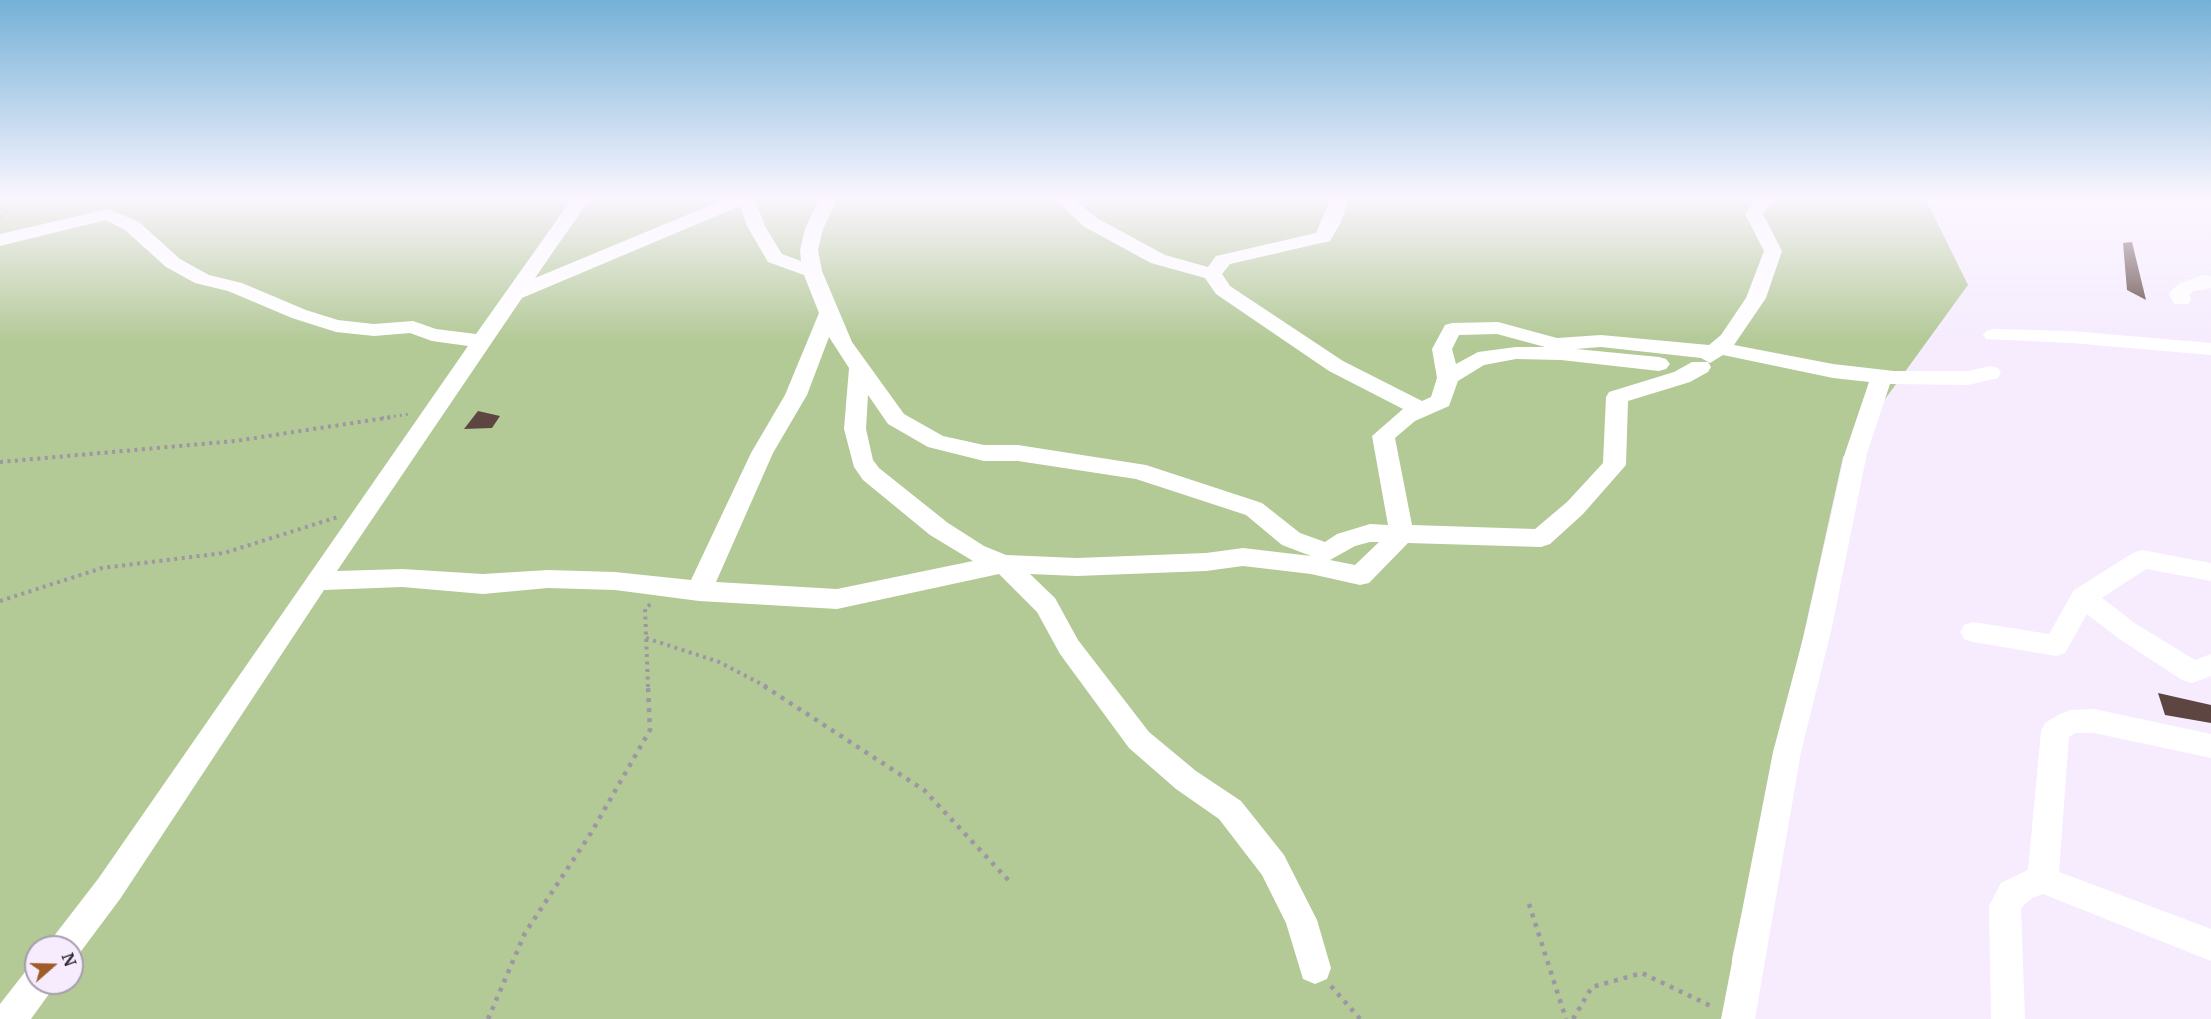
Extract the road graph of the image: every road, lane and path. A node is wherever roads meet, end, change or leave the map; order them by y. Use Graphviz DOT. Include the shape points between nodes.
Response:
graph roads {
  1 [pos="156,248"];
  2 [pos="547,248"];
  3 [pos="626,248"];
  4 [pos="769,248"];
  5 [pos="810,248"];
  6 [pos="1137,248"];
  7 [pos="1277,248"];
  8 [pos="1771,248"];
  9 [pos="812,271"];
  10 [pos="1212,274"];
  11 [pos="2211,282"];
  12 [pos="515,294"];
  13 [pos="2181,300"];
  14 [pos="828,315"];
  15 [pos="1993,335"];
  16 [pos="482,341"];
  17 [pos="1718,348"];
  18 [pos="2211,349"];
  19 [pos="1700,367"];
  20 [pos="859,369"];
  21 [pos="1990,373"];
  22 [pos="1882,376"];
  23 [pos="1448,378"];
  24 [pos="433,410"];
  25 [pos="1422,410"];
  26 [pos="0,462"];
  27 [pos="365,509"];
  28 [pos="1402,534"];
  29 [pos="1004,564"];
  30 [pos="2211,572"];
  31 [pos="316,581"];
  32 [pos="671,587"];
  33 [pos="699,591"];
  34 [pos="2083,597"];
  35 [pos="0,601"];
  36 [pos="1973,632"];
  37 [pos="646,638"];
  38 [pos="2211,665"];
  39 [pos="2211,746"];
  40 [pos="2043,880"];
  41 [pos="1011,883"];
  42 [pos="1529,904"];
  43 [pos="74,935"];
  44 [pos="2211,945"];
  45 [pos="1315,968"];
  46 [pos="28,995"];
  47 [pos="10,1019"];
  48 [pos="488,1019"];
  49 [pos="1360,1019"];
  50 [pos="1566,1019"];
  51 [pos="1573,1019"];
  52 [pos="1738,1019"];
  53 [pos="2008,1019"];
  1 -- 16 [label="street" via="173,263 202,279 235,287 336,326 374,330 413,327 432,335"];
  2 -- 12 [label="street"];
  3 -- 12 [label="street"];
  4 -- 9 [label="street" via="775,258"];
  5 -- 9 [label="street"];
  6 -- 10 [label="street" via="1158,259"];
  7 -- 10 [label="street" via="1223,260"];
  8 -- 17 [label="street" via="1756,298"];
  9 -- 14 [label="street"];
  10 -- 25 [label="street" via="1223,290 1336,366"];
  11 -- 13 [label="street" via="2187,287 2179,294"];
  12 -- 16 [label="street"];
  14 -- 20 [label="street"];
  14 -- 33 [label="street" via="796,395 762,453"];
  15 -- 18 [label="street" via="2071,337"];
  16 -- 24 [label="street"];
  17 -- 19 [label="street"];
  17 -- 22 [label="street" via="1833,371"];
  17 -- 23 [label="street" via="1714,352 1600,341 1557,344 1498,328 1452,330 1442,349"];
  19 -- 23 [label="street" via="1516,353 1478,359"];
  19 -- 28 [label="street" via="1682,377 1617,397 1614,465 1541,538"];
  20 -- 28 [label="street" via="896,419 936,442 984,453 1018,453 1138,471 1254,509 1291,539 1327,552 1346,540 1370,533"];
  20 -- 29 [label="street" via="855,429 862,461 871,474 939,529 975,552"];
  21 -- 22 [label="street" via="1968,378"];
  22 -- 52 [label="street" via="1856,453 1819,627 1787,752"];
  23 -- 25 [label="street" via="1441,401"];
  24 -- 26 [label="path" via="235,441"];
  24 -- 27 [label="street"];
  25 -- 28 [label="street" via="1407,416 1383,436"];
  27 -- 31 [label="street"];
  27 -- 35 [label="path" via="224,553 102,568"];
  28 -- 29 [label="street" via="1360,576 1244,557 1077,567"];
  29 -- 33 [label="street" via="837,599"];
  29 -- 45 [label="street" via="1046,605 1069,647 1139,740 1186,780 1230,810 1274,865 1301,920"];
  30 -- 34 [label="street" via="2142,559"];
  31 -- 32 [label="street" via="402,578 483,584 559,579"];
  31 -- 43 [label="street"];
  32 -- 33 [label="street"];
  32 -- 37 [label="path" via="645,608"];
  34 -- 36 [label="street" via="2056,646"];
  34 -- 38 [label="street" via="2127,631 2192,672"];
  37 -- 41 [label="path" via="719,662 774,691 924,790"];
  37 -- 48 [label="path" via="650,730 591,833 525,933"];
  39 -- 40 [label="street" via="2094,721 2070,722 2055,731"];
  40 -- 44 [label="street"];
  40 -- 53 [label="street" via="2012,893 2005,906"];
  42 -- 50 [label="path"];
  45 -- 49 [label="path"];
  46 -- 47 [label="street"];
  51 -- 52 [label="path" via="1592,987 1642,973"];
}
